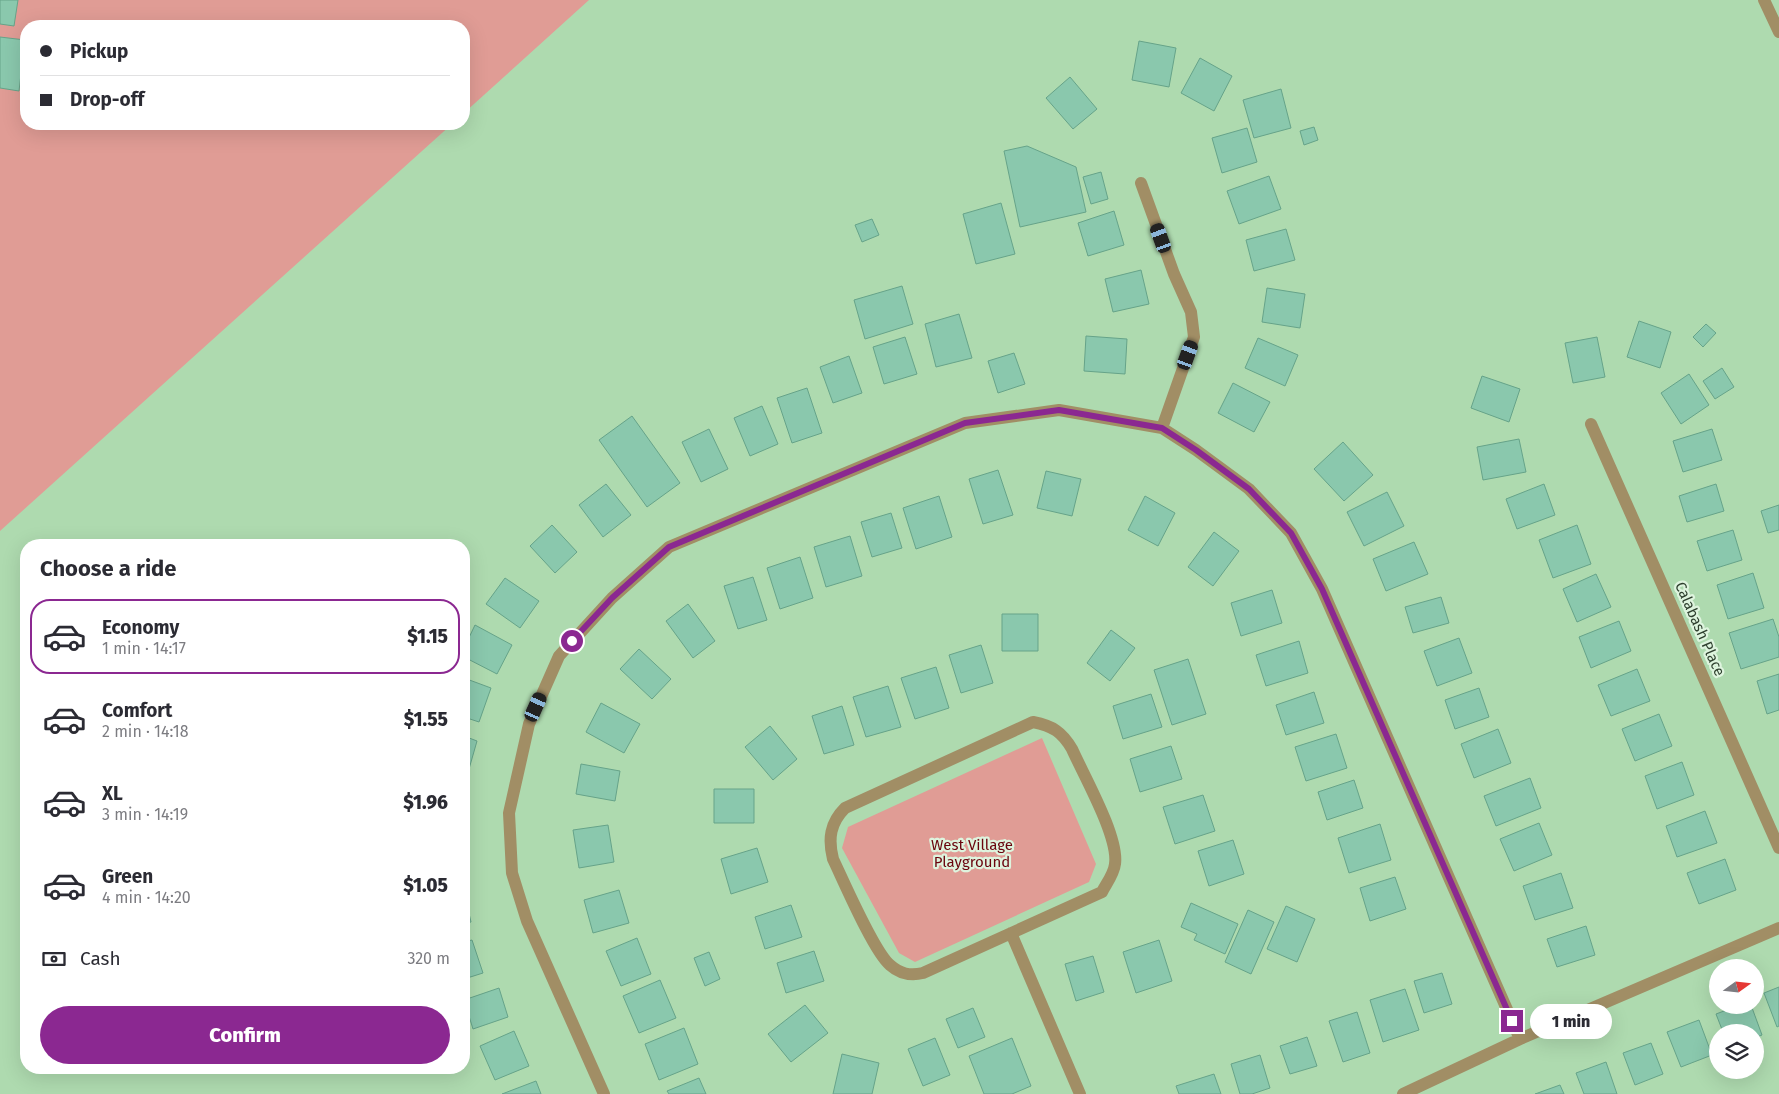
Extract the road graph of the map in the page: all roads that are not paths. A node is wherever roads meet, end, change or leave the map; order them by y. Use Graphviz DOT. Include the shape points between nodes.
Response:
graph roads {
  1 [pos="1764,0"];
  2 [pos="1779,32"];
  3 [pos="1141,183"];
  4 [pos="1590,424"];
  5 [pos="1162,428"];
  6 [pos="1779,848"];
  7 [pos="1779,928"];
  8 [pos="1011,933"];
  9 [pos="1520,1039"];
  10 [pos="604,1094"];
  11 [pos="1080,1094"];
  12 [pos="1403,1094"];
  1 -- 2 [label="street"];
  3 -- 5 [label="street" via="1191,312 1194,337"];
  4 -- 6 [label="street, Calabash Place"];
  5 -- 9 [label="street" via="1249,489 1291,533 1322,589"];
  5 -- 10 [label="street" via="1059,410 965,423 669,547 612,598 559,656 529,724 509,813 512,873 527,922"];
  7 -- 9 [label="street"];
  8 -- 8 [label="street" via="922,973 910,976 900,972 882,958 833,859 829,843 835,818 845,808 1033,722 1056,729 1072,749 1114,843 1115,867 1102,892"];
  8 -- 11 [label="street"];
  9 -- 12 [label="street"];
}
